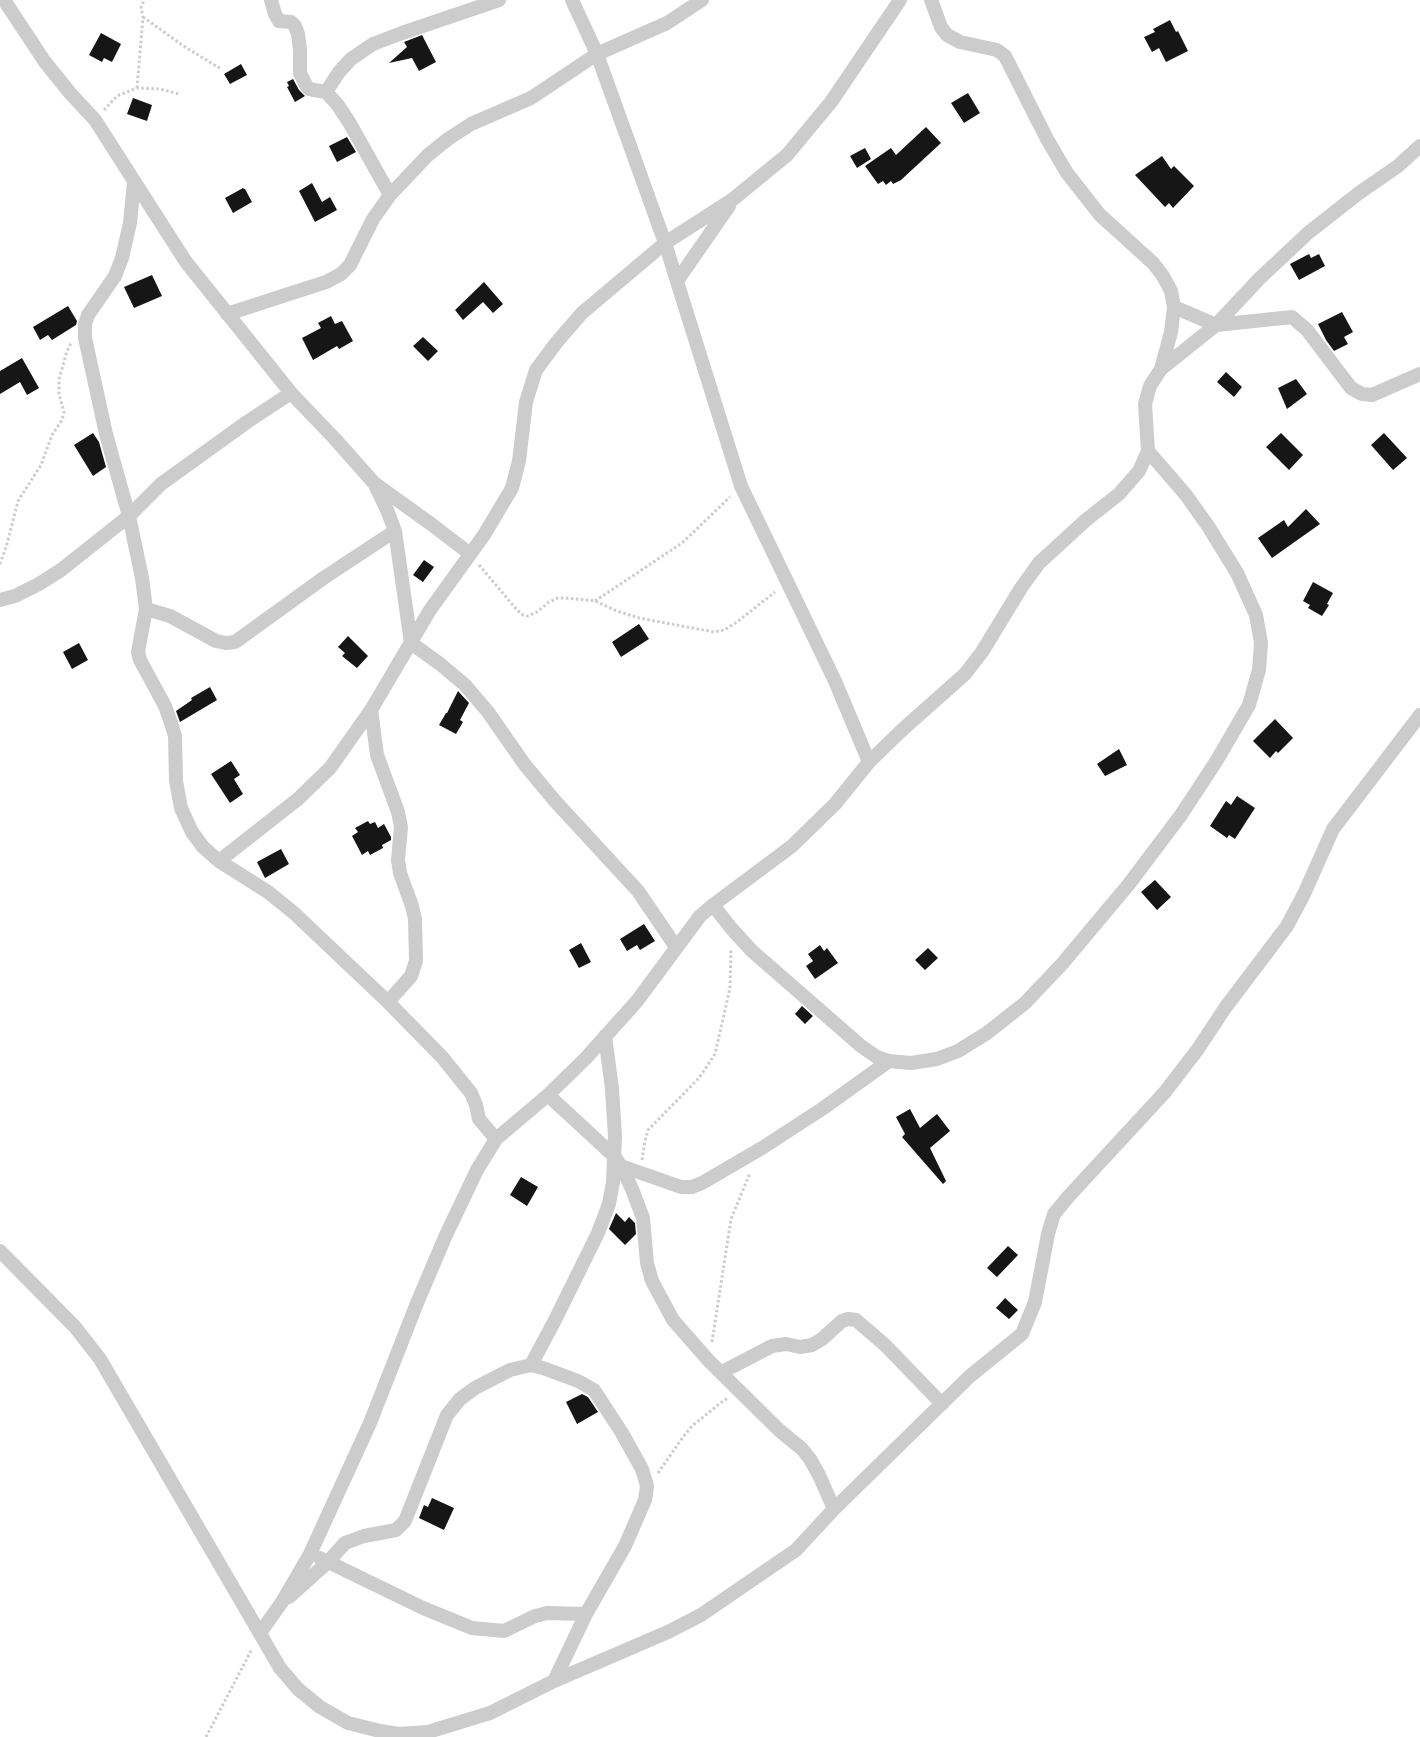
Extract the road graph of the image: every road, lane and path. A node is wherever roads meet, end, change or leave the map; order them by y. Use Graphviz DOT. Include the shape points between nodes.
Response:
graph roads {
  1 [pos="4,0"];
  2 [pos="144,0"];
  3 [pos="271,0"];
  4 [pos="499,0"];
  5 [pos="572,0"];
  6 [pos="702,0"];
  7 [pos="900,0"];
  8 [pos="930,0"];
  9 [pos="143,17"];
  10 [pos="597,54"];
  11 [pos="221,69"];
  12 [pos="137,88"];
  13 [pos="326,92"];
  14 [pos="179,94"];
  15 [pos="95,120"];
  16 [pos="1420,146"];
  17 [pos="134,182"];
  18 [pos="390,195"];
  19 [pos="732,200"];
  20 [pos="665,243"];
  21 [pos="677,281"];
  22 [pos="1174,307"];
  23 [pos="227,314"];
  24 [pos="85,324"];
  25 [pos="1216,325"];
  26 [pos="1161,369"];
  27 [pos="1420,374"];
  28 [pos="291,394"];
  29 [pos="1148,451"];
  30 [pos="374,483"];
  31 [pos="741,486"];
  32 [pos="129,516"];
  33 [pos="395,530"];
  34 [pos="469,554"];
  35 [pos="0,564"];
  36 [pos="787,583"];
  37 [pos="0,600"];
  38 [pos="595,602"];
  39 [pos="146,609"];
  40 [pos="411,643"];
  41 [pos="371,710"];
  42 [pos="1420,715"];
  43 [pos="869,762"];
  44 [pos="218,861"];
  45 [pos="713,905"];
  46 [pos="731,928"];
  47 [pos="676,947"];
  48 [pos="388,1002"];
  49 [pos="605,1036"];
  50 [pos="889,1061"];
  51 [pos="548,1095"];
  52 [pos="496,1139"];
  53 [pos="762,1148"];
  54 [pos="618,1161"];
  55 [pos="640,1173"];
  56 [pos="0,1251"];
  57 [pos="709,1361"];
  58 [pos="531,1365"];
  59 [pos="722,1372"];
  60 [pos="742,1392"];
  61 [pos="942,1404"];
  62 [pos="647,1486"];
  63 [pos="834,1509"];
  64 [pos="310,1554"];
  65 [pos="328,1562"];
  66 [pos="282,1602"];
  67 [pos="586,1614"];
  68 [pos="260,1633"];
  69 [pos="554,1680"];
  70 [pos="206,1737"];
  1 -- 15 [label="street" via="45,62"];
  2 -- 9 [label="path"];
  3 -- 13 [label="street" via="280,21 291,22 298,34 300,73 306,85"];
  4 -- 13 [label="street" via="373,44 351,59"];
  5 -- 10 [label="street"];
  6 -- 10 [label="street" via="667,23"];
  7 -- 19 [label="street" via="831,102 787,155"];
  8 -- 22 [label="street" via="947,35 960,42 997,50 1005,56 1067,173 1100,215 1153,263 1171,290"];
  9 -- 11 [label="path"];
  9 -- 12 [label="path"];
  10 -- 18 [label="street" via="531,98 472,124 448,139"];
  10 -- 20 [label="street"];
  12 -- 14 [label="path"];
  12 -- 15 [label="path" via="117,96"];
  13 -- 18 [label="street" via="338,104"];
  15 -- 17 [label="street"];
  16 -- 25 [label="street" via="1308,233"];
  17 -- 23 [label="street" via="186,262"];
  17 -- 24 [label="street" via="122,258 115,276"];
  18 -- 23 [label="street" via="373,219 350,265 341,274 326,282"];
  19 -- 20 [label="street"];
  19 -- 21 [label="street"];
  20 -- 21 [label="street"];
  20 -- 34 [label="street" via="582,313 536,370 526,402 519,461 512,488"];
  21 -- 31 [label="street"];
  22 -- 25 [label="street"];
  22 -- 26 [label="street" via="1172,332"];
  23 -- 28 [label="street"];
  24 -- 32 [label="street" via="84,338"];
  24 -- 35 [label="path" via="67,351 59,378 58,394 64,412 62,420 52,435 41,465 18,501"];
  25 -- 26 [label="street"];
  25 -- 27 [label="street" via="1292,317 1307,330 1350,388 1362,394 1372,395"];
  26 -- 29 [label="street" via="1150,386 1145,404"];
  28 -- 30 [label="street"];
  28 -- 32 [label="street" via="160,484"];
  29 -- 43 [label="street" via="1140,471 1120,494 1039,563 965,674"];
  29 -- 50 [label="street" via="1208,526 1237,574 1256,616 1261,642 1260,661 1249,705 1217,760 1158,846 1062,964 1025,1003 958,1051 937,1059 911,1063"];
  30 -- 33 [label="street"];
  30 -- 34 [label="street"];
  31 -- 36 [label="street"];
  31 -- 38 [label="path" via="682,542"];
  32 -- 37 [label="street" via="61,570 15,596"];
  32 -- 39 [label="street"];
  33 -- 39 [label="street" via="235,642 216,642 170,616"];
  33 -- 40 [label="street"];
  34 -- 38 [label="path" via="523,615 537,612 558,598"];
  34 -- 40 [label="street"];
  36 -- 38 [label="path" via="737,622 714,632 639,618"];
  36 -- 43 [label="street" via="835,681"];
  39 -- 44 [label="street" via="138,652 173,729 181,808 192,832"];
  40 -- 41 [label="street"];
  40 -- 47 [label="street" via="465,685 525,765 638,891"];
  41 -- 44 [label="street" via="330,768 298,799"];
  41 -- 48 [label="street" via="377,755 398,812 401,827 399,867 415,919 416,961 411,976"];
  42 -- 61 [label="street" via="1333,829 1287,926 1198,1049 1165,1092 1054,1214 1035,1302 1022,1334 975,1371"];
  43 -- 45 [label="street" via="835,804 792,846"];
  44 -- 48 [label="street" via="268,892 294,913"];
  45 -- 46 [label="street"];
  45 -- 47 [label="street"];
  46 -- 50 [label="street" via="752,951 861,1046"];
  46 -- 55 [label="path" via="730,988 715,1054 699,1078 648,1130"];
  47 -- 49 [label="street" via="637,1001"];
  48 -- 52 [label="street" via="462,1081 476,1105 479,1119"];
  49 -- 51 [label="street"];
  49 -- 54 [label="street"];
  50 -- 53 [label="street"];
  51 -- 52 [label="street"];
  51 -- 54 [label="street"];
  52 -- 64 [label="street" via="477,1170 446,1235 370,1423"];
  53 -- 55 [label="street" via="692,1187 681,1187"];
  53 -- 57 [label="path" via="731,1219"];
  54 -- 55 [label="street"];
  54 -- 57 [label="street" via="642,1218 652,1281 673,1320"];
  54 -- 58 [label="street" via="609,1204 598,1233"];
  56 -- 68 [label="street" via="75,1327 100,1359"];
  57 -- 59 [label="street"];
  58 -- 62 [label="street" via="594,1390 642,1469"];
  58 -- 65 [label="street" via="489,1380 460,1399 447,1416 405,1521 400,1527 383,1533 352,1539"];
  59 -- 60 [label="street"];
  59 -- 61 [label="street" via="772,1346 812,1345 842,1321 856,1320 886,1345"];
  60 -- 62 [label="path" via="723,1401 692,1426"];
  60 -- 63 [label="street" via="810,1459"];
  61 -- 63 [label="street"];
  62 -- 67 [label="street" via="645,1500 625,1546"];
  63 -- 69 [label="street" via="796,1550 701,1615"];
  64 -- 65 [label="street"];
  64 -- 66 [label="street"];
  65 -- 66 [label="street"];
  65 -- 67 [label="street" via="472,1628 504,1631 547,1613"];
  66 -- 68 [label="street"];
  67 -- 69 [label="street"];
  68 -- 69 [label="street" via="280,1668 320,1708 348,1723 380,1731 399,1734 428,1732 458,1724 490,1713"];
  68 -- 70 [label="path"];
}
